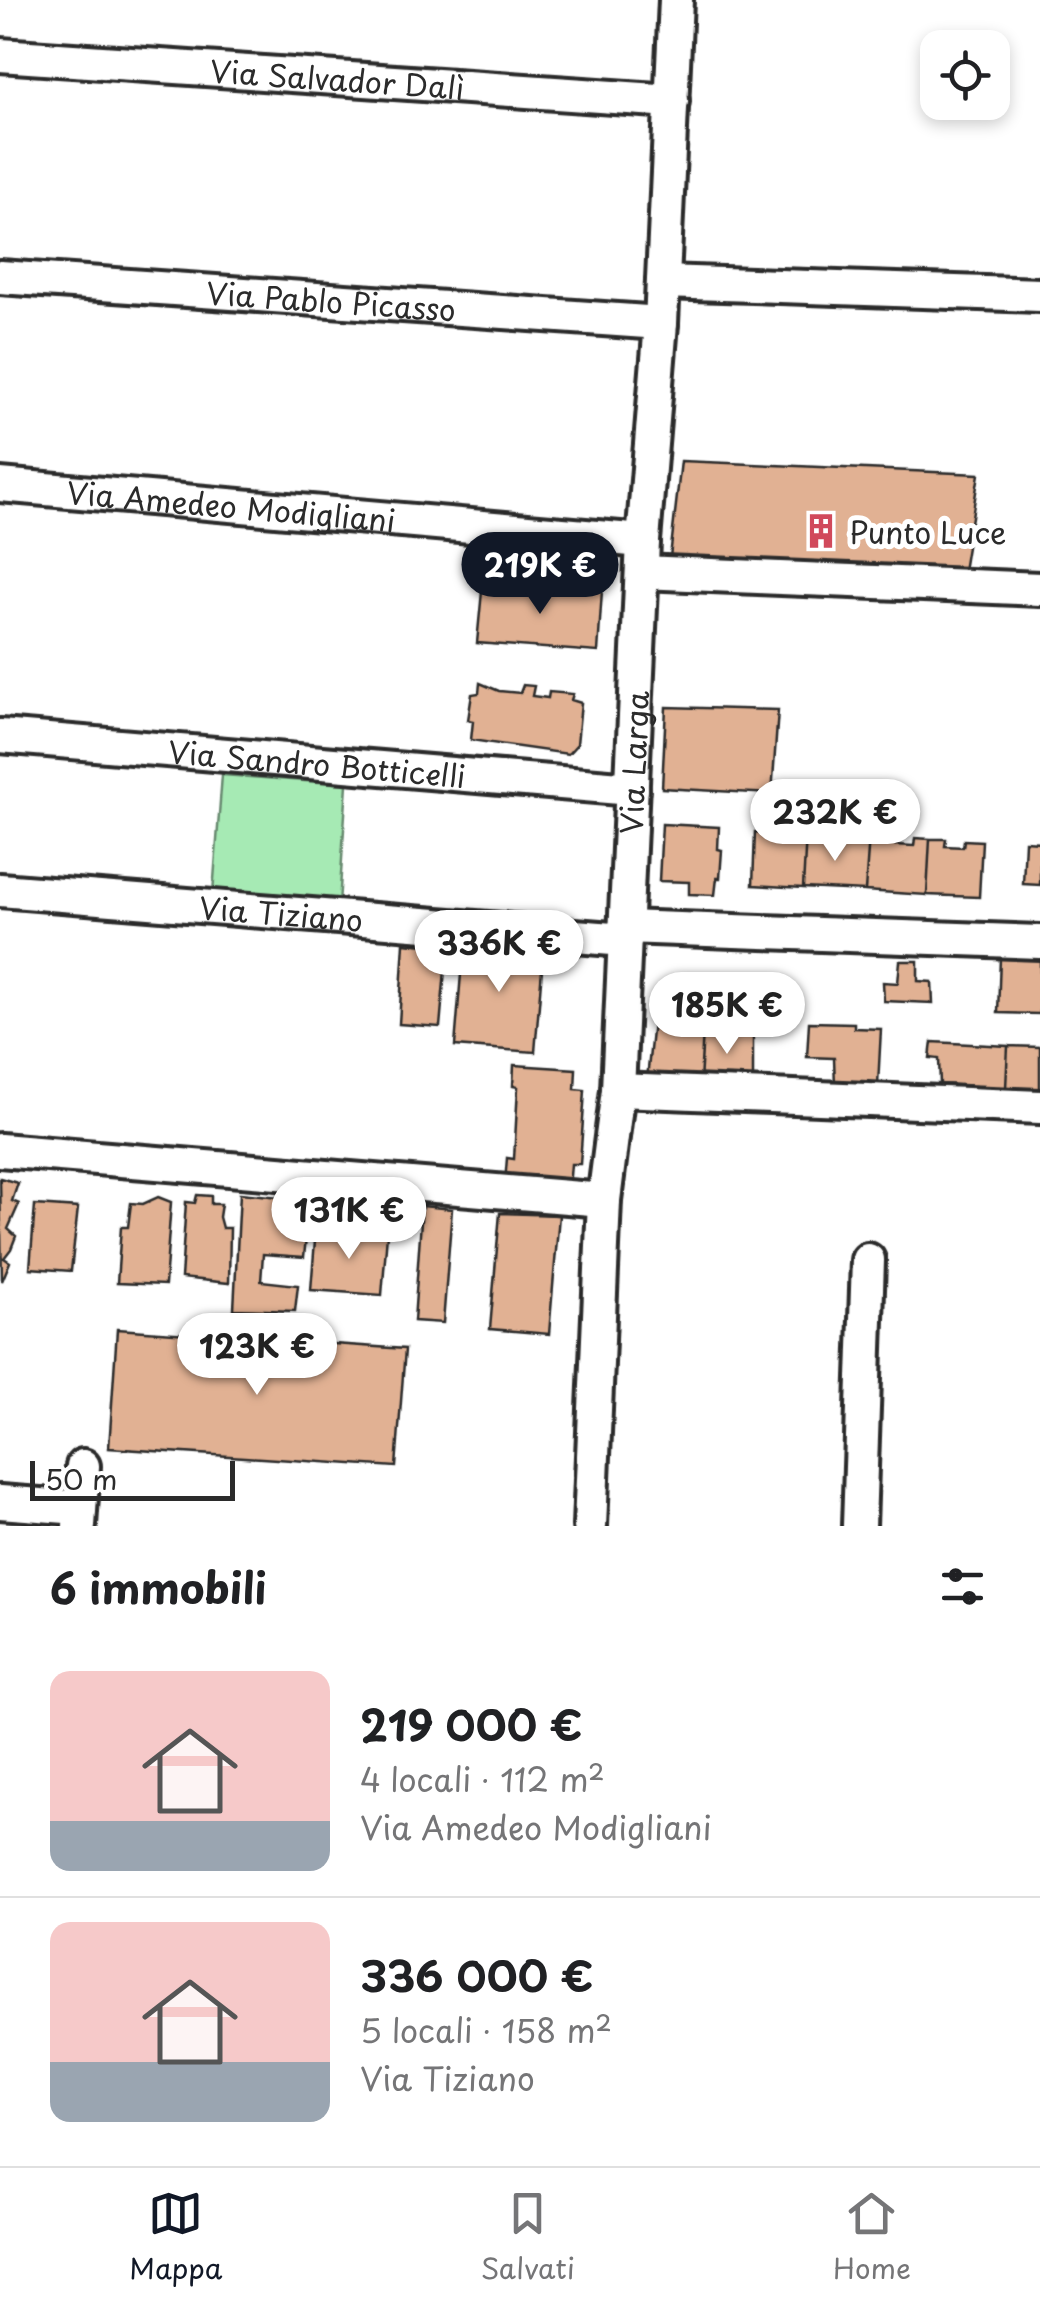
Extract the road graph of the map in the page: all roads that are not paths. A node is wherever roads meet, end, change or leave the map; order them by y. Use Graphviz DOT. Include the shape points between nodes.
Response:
graph roads {
  1 [pos="676,0"];
  2 [pos="0,55"];
  3 [pos="672,101"];
  4 [pos="0,277"];
  5 [pos="664,282"];
  6 [pos="1040,295"];
  7 [pos="661,323"];
  8 [pos="0,485"];
  9 [pos="642,556"];
  10 [pos="1040,589"];
  11 [pos="0,736"];
  12 [pos="632,789"];
  13 [pos="0,890"];
  14 [pos="625,934"];
  15 [pos="1040,942"];
  16 [pos="618,1090"];
  17 [pos="1040,1107"];
  18 [pos="0,1150"];
  19 [pos="604,1200"];
  20 [pos="868,1260"];
  21 [pos="83,1466"];
  22 [pos="0,1502"];
  23 [pos="79,1517"];
  24 [pos="590,1526"];
  25 [pos="859,1526"];
  1 -- 3 [label="street, Via Larga"];
  2 -- 3 [label="street, Via Salvador Dalì"];
  3 -- 5 [label="street, Via Larga"];
  4 -- 7 [label="street, Via Pablo Picasso"];
  5 -- 6 [label="street"];
  5 -- 7 [label="street, Via Larga"];
  7 -- 9 [label="street, Via Larga"];
  8 -- 9 [label="street, Via Amedeo Modigliani"];
  9 -- 10 [label="street, Via Amedeo Modigliani"];
  9 -- 12 [label="street, Via Larga"];
  11 -- 12 [label="street, Via Sandro Botticelli"];
  12 -- 14 [label="street, Via Larga"];
  13 -- 14 [label="street, Via Tiziano"];
  14 -- 15 [label="street, Via Tiziano"];
  14 -- 16 [label="street, Via Larga"];
  16 -- 17 [label="street"];
  16 -- 19 [label="street, Via Larga"];
  18 -- 19 [label="street"];
  19 -- 24 [label="street, Via Larga"];
  20 -- 25 [label="street"];
  21 -- 23 [label="street"];
  22 -- 23 [label="street"];
}
